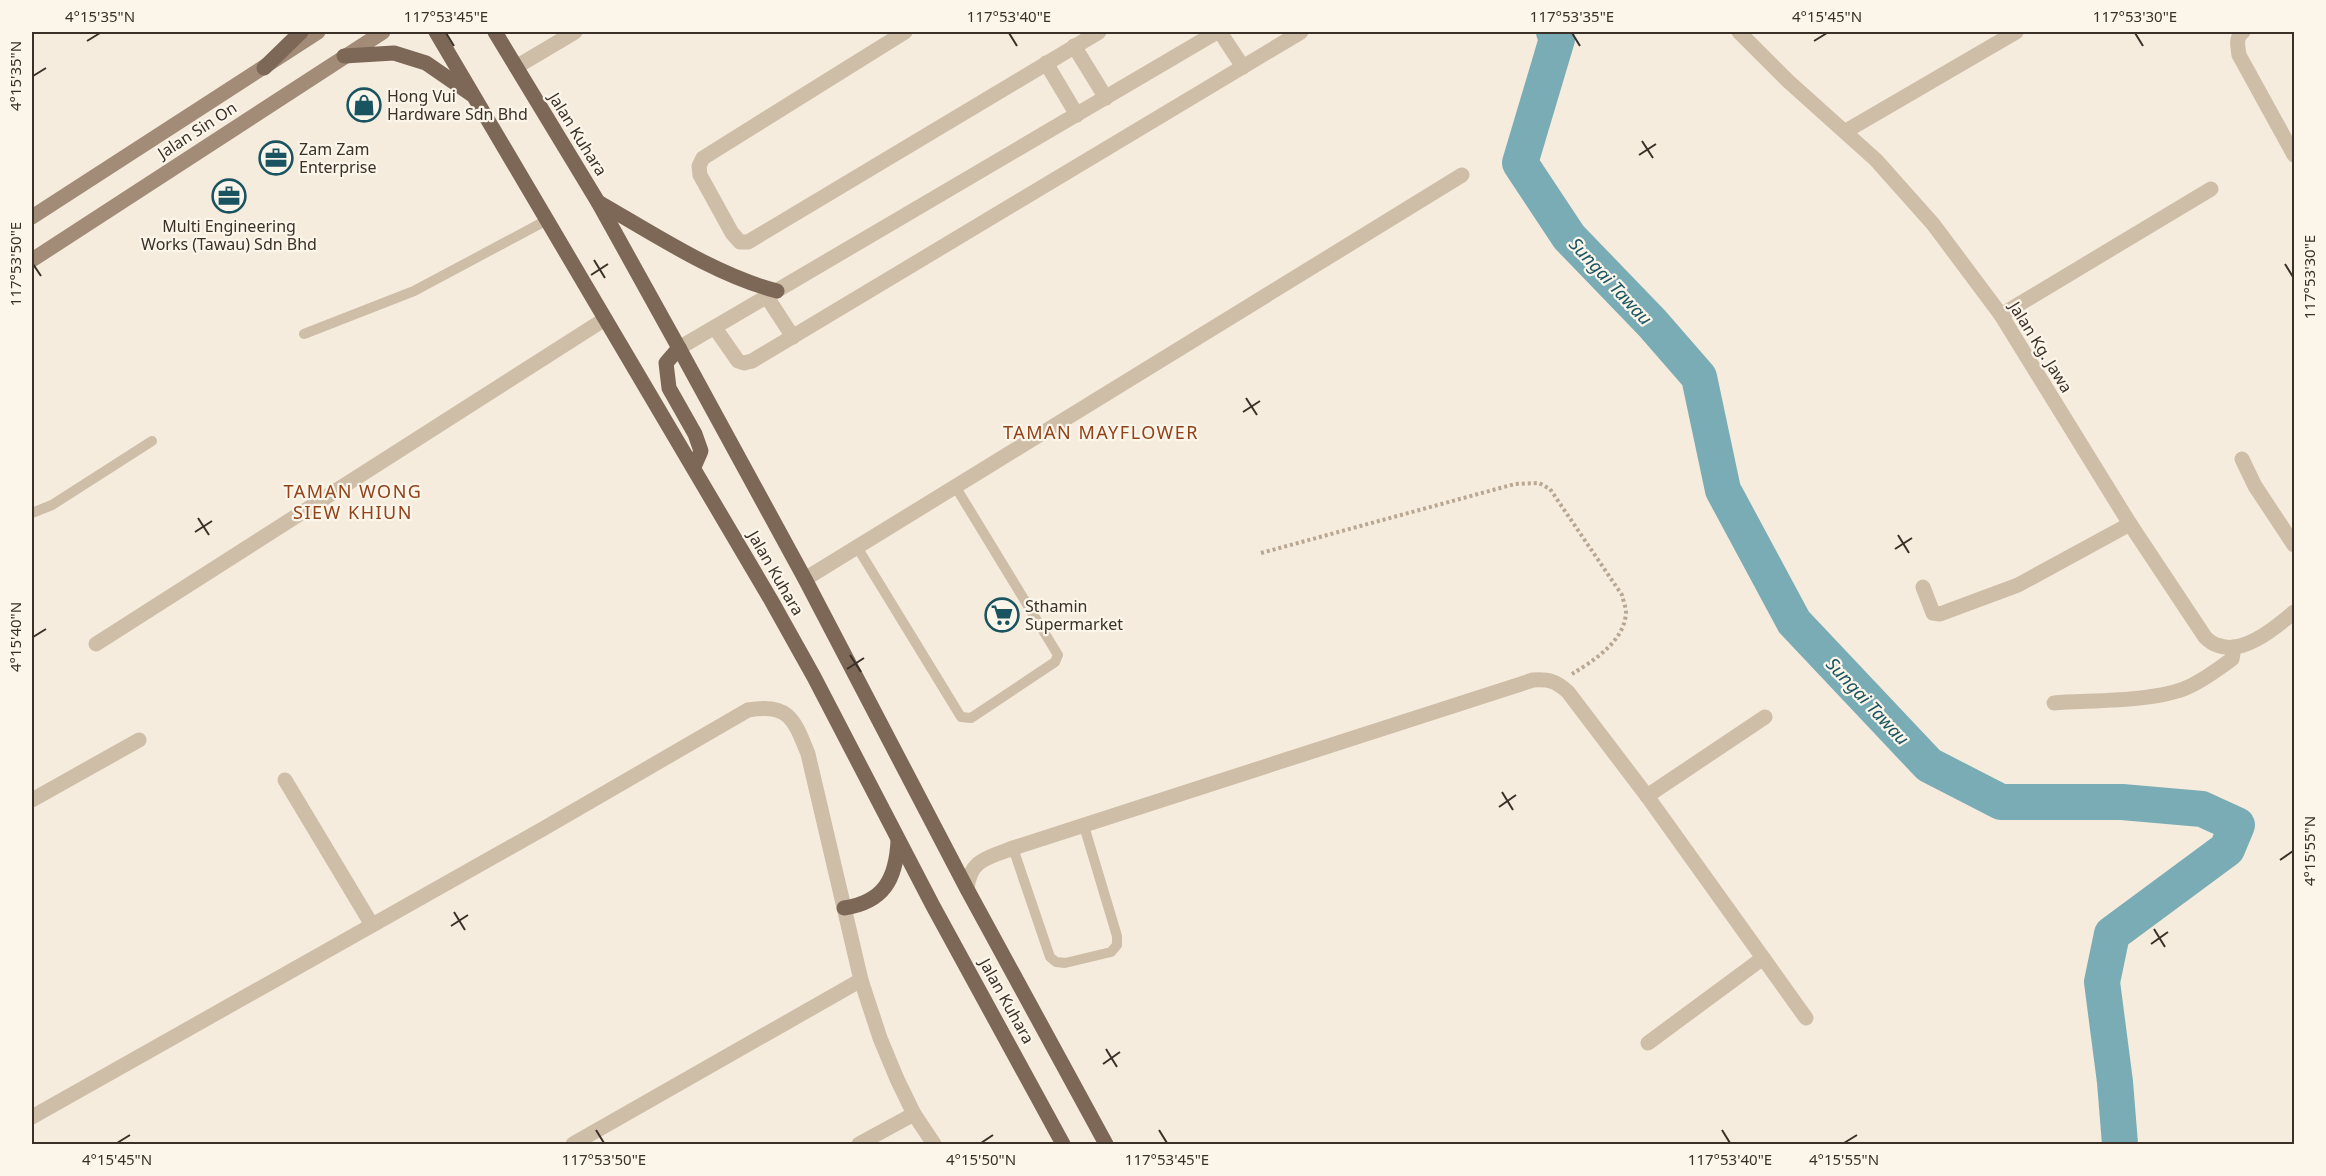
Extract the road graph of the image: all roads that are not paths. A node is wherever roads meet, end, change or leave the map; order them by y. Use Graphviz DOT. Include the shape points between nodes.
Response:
graph roads {
  1 [pos="301,32"];
  2 [pos="318,32"];
  3 [pos="383,32"];
  4 [pos="436,32"];
  5 [pos="495,32"];
  6 [pos="574,32"];
  7 [pos="904,32"];
  8 [pos="1099,32"];
  9 [pos="1219,32"];
  10 [pos="1301,32"];
  11 [pos="1739,32"];
  12 [pos="2016,32"];
  13 [pos="2243,32"];
  14 [pos="1074,46"];
  15 [pos="344,56"];
  16 [pos="1046,63"];
  17 [pos="1243,67"];
  18 [pos="264,68"];
  19 [pos="516,68"];
  20 [pos="476,98"];
  21 [pos="1106,98"];
  22 [pos="1077,115"];
  23 [pos="1846,131"];
  24 [pos="2295,155"];
  25 [pos="1462,175"];
  26 [pos="2211,189"];
  27 [pos="598,202"];
  28 [pos="32,217"];
  29 [pos="547,220"];
  30 [pos="32,260"];
  31 [pos="772,294"];
  32 [pos="2001,315"];
  33 [pos="605,319"];
  34 [pos="714,328"];
  35 [pos="304,334"];
  36 [pos="793,337"];
  37 [pos="679,348"];
  38 [pos="152,441"];
  39 [pos="2242,459"];
  40 [pos="694,467"];
  41 [pos="955,486"];
  42 [pos="32,513"];
  43 [pos="2130,524"];
  44 [pos="2295,545"];
  45 [pos="857,547"];
  46 [pos="805,579"];
  47 [pos="1923,587"];
  48 [pos="2295,612"];
  49 [pos="96,644"];
  50 [pos="2234,646"];
  51 [pos="2054,703"];
  52 [pos="1765,717"];
  53 [pos="139,740"];
  54 [pos="285,780"];
  55 [pos="1647,796"];
  56 [pos="32,800"];
  57 [pos="1084,826"];
  58 [pos="898,840"];
  59 [pos="1013,848"];
  60 [pos="968,889"];
  61 [pos="844,908"];
  62 [pos="372,925"];
  63 [pos="1763,958"];
  64 [pos="861,980"];
  65 [pos="1806,1018"];
  66 [pos="1648,1043"];
  67 [pos="914,1114"];
  68 [pos="32,1117"];
  69 [pos="573,1144"];
  70 [pos="859,1144"];
  71 [pos="934,1144"];
  72 [pos="1063,1144"];
  73 [pos="1106,1144"];
  1 -- 18 [label="main road"];
  2 -- 18 [label="main road, Jalan Sin On"];
  3 -- 15 [label="main road, Jalan Sin On"];
  4 -- 20 [label="main road, Jalan Kuhara"];
  5 -- 19 [label="main road, Jalan Kuhara"];
  6 -- 19 [label="street"];
  7 -- 16 [label="street" via="703,158 700,175 740,242 748,242"];
  8 -- 14 [label="street"];
  9 -- 17 [label="street"];
  9 -- 21 [label="street"];
  10 -- 17 [label="street"];
  11 -- 23 [label="street, Jalan Kg. Jawa"];
  12 -- 23 [label="street"];
  13 -- 24 [label="street" via="2237,43 2238,55"];
  14 -- 16 [label="street"];
  14 -- 21 [label="street"];
  15 -- 20 [label="main road" via="394,53 426,63"];
  15 -- 30 [label="main road, Jalan Sin On"];
  16 -- 22 [label="street"];
  17 -- 36 [label="street"];
  18 -- 28 [label="main road, Jalan Sin On"];
  19 -- 27 [label="main road, Jalan Kuhara"];
  20 -- 29 [label="main road, Jalan Kuhara"];
  21 -- 22 [label="street"];
  22 -- 31 [label="street"];
  23 -- 32 [label="street, Jalan Kg. Jawa" via="1911,198"];
  25 -- 41 [label="street"];
  26 -- 32 [label="street"];
  27 -- 31 [label="main road" via="663,240"];
  27 -- 37 [label="main road, Jalan Kuhara"];
  29 -- 33 [label="main road, Jalan Kuhara"];
  29 -- 35 [label="lane" via="414,291"];
  31 -- 34 [label="street"];
  31 -- 36 [label="street"];
  32 -- 43 [label="street, Jalan Kg. Jawa"];
  33 -- 40 [label="main road, Jalan Kuhara"];
  33 -- 49 [label="street"];
  34 -- 36 [label="street" via="738,361 744,363"];
  34 -- 37 [label="street"];
  37 -- 40 [label="main road" via="666,363 669,388 701,451"];
  37 -- 46 [label="main road, Jalan Kuhara"];
  38 -- 42 [label="lane" via="52,505"];
  39 -- 44 [label="street" via="2255,486"];
  40 -- 58 [label="main road, Jalan Kuhara" via="814,677"];
  41 -- 45 [label="street"];
  41 -- 45 [label="lane" via="1058,655 1055,662 971,718 961,717"];
  43 -- 47 [label="street" via="2018,585 1940,614 1933,613"];
  43 -- 50 [label="street, Jalan Kg. Jawa" via="2205,637 2218,646"];
  45 -- 46 [label="street"];
  46 -- 60 [label="main road, Jalan Kuhara"];
  48 -- 50 [label="street" via="2257,641"];
  50 -- 51 [label="street" via="2232,659 2187,688 2163,695"];
  52 -- 55 [label="street"];
  53 -- 56 [label="street"];
  54 -- 62 [label="street"];
  55 -- 57 [label="street" via="1568,692 1548,679 1533,680"];
  55 -- 63 [label="street"];
  57 -- 59 [label="street"];
  57 -- 59 [label="lane" via="1117,936 1117,945 1111,952 1065,963 1050,957"];
  58 -- 61 [label="main road" via="897,863 878,896 862,905"];
  58 -- 72 [label="main road, Jalan Kuhara"];
  59 -- 60 [label="street" via="974,866"];
  60 -- 73 [label="main road, Jalan Kuhara"];
  61 -- 62 [label="street" via="808,754 798,729 786,713 768,706 748,710"];
  61 -- 64 [label="street"];
  62 -- 68 [label="street"];
  63 -- 65 [label="street"];
  63 -- 66 [label="street"];
  64 -- 67 [label="street" via="880,1038"];
  64 -- 69 [label="street"];
  67 -- 70 [label="street"];
  67 -- 71 [label="street"];
}
